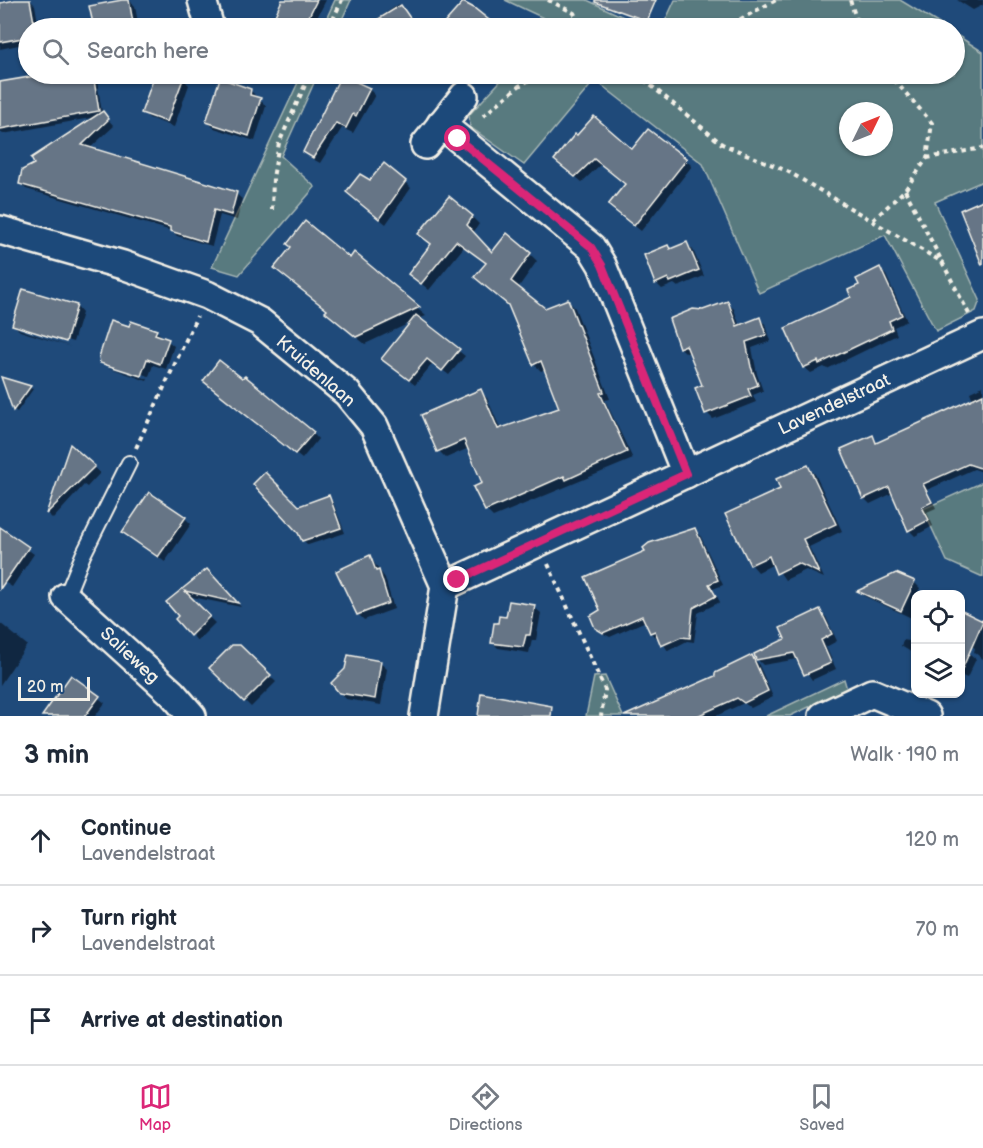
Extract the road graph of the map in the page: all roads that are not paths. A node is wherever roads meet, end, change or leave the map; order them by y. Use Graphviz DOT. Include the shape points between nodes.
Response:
graph roads {
  1 [pos="202,0"];
  2 [pos="207,18"];
  3 [pos="464,96"];
  4 [pos="0,230"];
  5 [pos="976,325"];
  6 [pos="129,463"];
  7 [pos="686,474"];
  8 [pos="445,586"];
  9 [pos="66,597"];
  10 [pos="192,716"];
  11 [pos="424,716"];
  12 [pos="823,716"];
  13 [pos="926,716"];
  1 -- 2 [label="street"];
  3 -- 7 [label="street" via="433,134 591,247 602,265"];
  4 -- 8 [label="street, Kruidenlaan" via="123,265 207,295 260,322 346,393 374,426"];
  5 -- 7 [label="street, Lavendelstraat"];
  6 -- 9 [label="lane"];
  7 -- 8 [label="street, Lavendelstraat"];
  8 -- 11 [label="street"];
  9 -- 10 [label="street, Salieweg"];
  12 -- 13 [label="street" via="872,693"];
}
